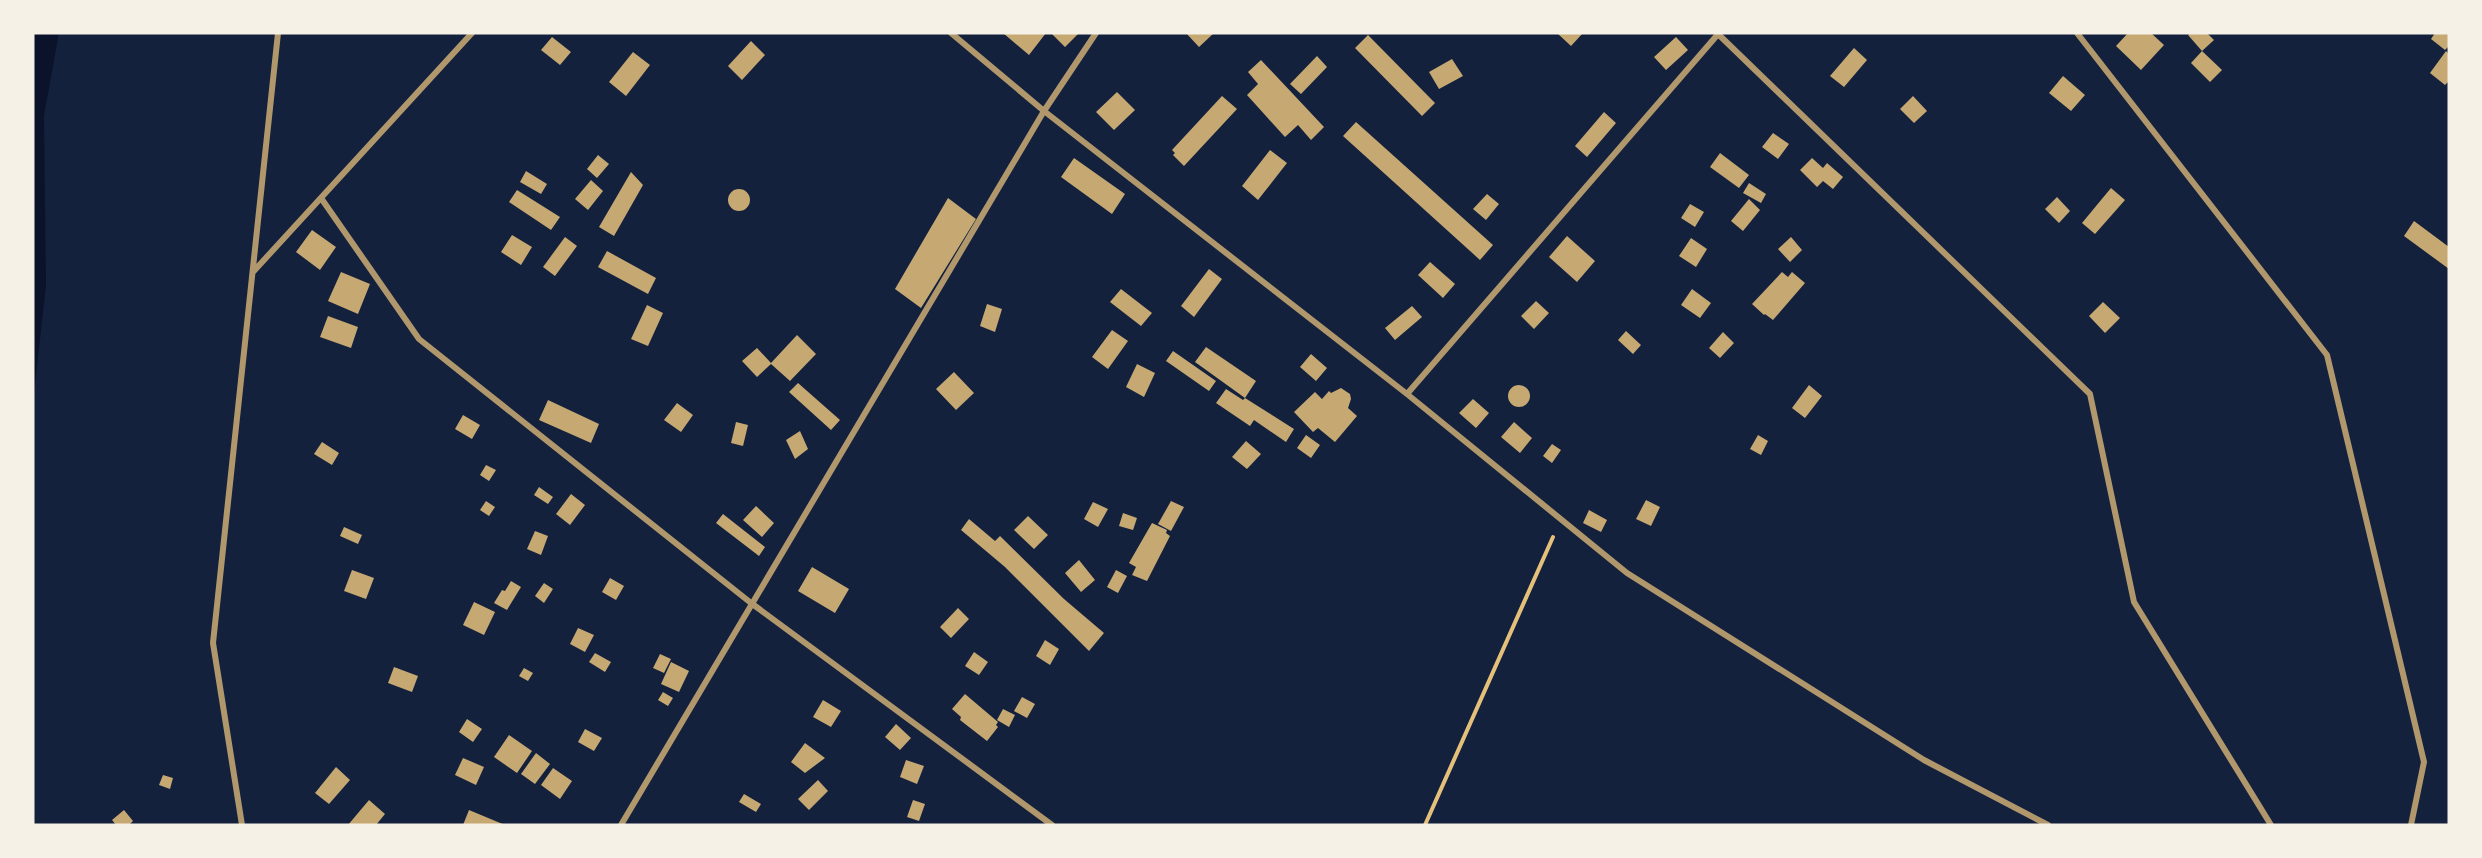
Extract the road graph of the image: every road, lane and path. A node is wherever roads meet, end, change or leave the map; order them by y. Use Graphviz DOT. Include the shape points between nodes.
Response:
graph roads {
  1 [pos="278,33"];
  2 [pos="472,33"];
  3 [pos="951,33"];
  4 [pos="1096,33"];
  5 [pos="1718,33"];
  6 [pos="2077,33"];
  7 [pos="1044,111"];
  8 [pos="321,198"];
  9 [pos="252,272"];
  10 [pos="1407,394"];
  11 [pos="1561,520"];
  12 [pos="751,603"];
  13 [pos="242,825"];
  14 [pos="621,825"];
  15 [pos="1052,825"];
  16 [pos="1425,825"];
  17 [pos="2048,825"];
  18 [pos="2271,825"];
  19 [pos="2411,825"];
  1 -- 9 [label="street"];
  2 -- 8 [label="street"];
  3 -- 7 [label="street"];
  4 -- 7 [label="street"];
  5 -- 10 [label="street"];
  5 -- 18 [label="street" via="2090,394 2134,602"];
  6 -- 19 [label="street" via="2327,355 2424,762"];
  7 -- 10 [label="street"];
  7 -- 12 [label="street"];
  8 -- 9 [label="street"];
  8 -- 12 [label="street" via="419,339"];
  9 -- 13 [label="street" via="213,643"];
  10 -- 11 [label="street"];
  11 -- 16 [label="path"];
  11 -- 17 [label="street" via="1627,573 1924,760"];
  12 -- 14 [label="street"];
  12 -- 15 [label="street"];
}
